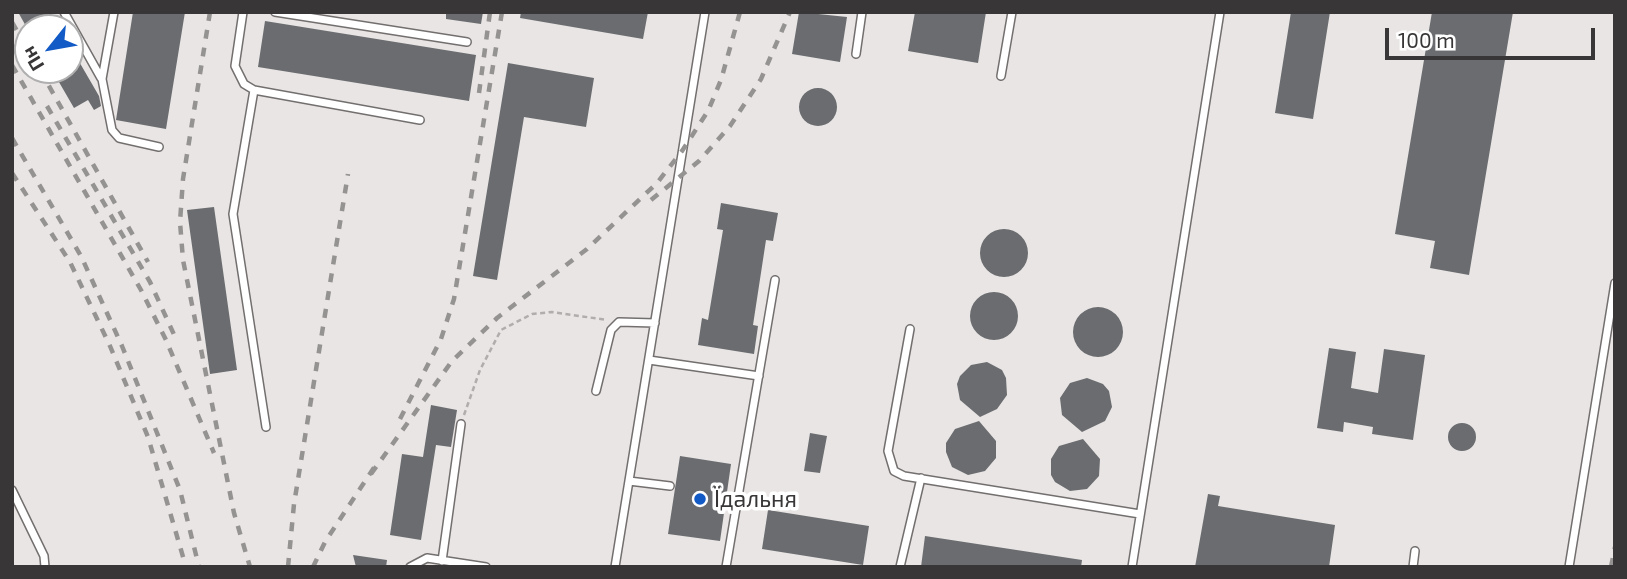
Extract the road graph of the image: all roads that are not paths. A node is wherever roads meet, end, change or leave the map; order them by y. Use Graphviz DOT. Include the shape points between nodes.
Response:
graph roads {
  1 [pos="64,12"];
  2 [pos="114,12"];
  3 [pos="243,12"];
  4 [pos="275,12"];
  5 [pos="705,12"];
  6 [pos="862,12"];
  7 [pos="1012,12"];
  8 [pos="1220,12"];
  9 [pos="467,42"];
  10 [pos="856,54"];
  11 [pos="1001,76"];
  12 [pos="102,79"];
  13 [pos="254,90"];
  14 [pos="419,120"];
  15 [pos="159,147"];
  16 [pos="775,280"];
  17 [pos="1615,283"];
  18 [pos="654,323"];
  19 [pos="910,329"];
  20 [pos="649,360"];
  21 [pos="759,376"];
  22 [pos="596,391"];
  23 [pos="461,425"];
  24 [pos="266,427"];
  25 [pos="921,478"];
  26 [pos="629,481"];
  27 [pos="670,486"];
  28 [pos="12,490"];
  29 [pos="1140,514"];
  30 [pos="1415,551"];
  31 [pos="442,561"];
  32 [pos="45,567"];
  33 [pos="410,567"];
  34 [pos="486,567"];
  35 [pos="615,567"];
  36 [pos="726,567"];
  37 [pos="900,567"];
  38 [pos="1132,567"];
  39 [pos="1413,567"];
  40 [pos="1569,567"];
  1 -- 12 [label="lane"];
  2 -- 12 [label="lane"];
  3 -- 13 [label="lane" via="234,66 244,84"];
  4 -- 9 [label="lane"];
  5 -- 18 [label="lane"];
  6 -- 10 [label="lane"];
  7 -- 11 [label="lane"];
  8 -- 29 [label="lane"];
  12 -- 15 [label="lane" via="112,130 120,138"];
  13 -- 14 [label="lane"];
  13 -- 24 [label="lane" via="233,214"];
  16 -- 21 [label="lane"];
  17 -- 40 [label="lane"];
  18 -- 20 [label="lane"];
  18 -- 22 [label="lane" via="619,322 611,330"];
  19 -- 25 [label="lane" via="889,461 894,471"];
  20 -- 21 [label="lane"];
  20 -- 26 [label="lane"];
  21 -- 36 [label="lane"];
  23 -- 31 [label="lane"];
  25 -- 29 [label="lane"];
  25 -- 37 [label="lane"];
  26 -- 27 [label="lane"];
  26 -- 35 [label="lane"];
  28 -- 32 [label="lane" via="44,555"];
  29 -- 38 [label="lane"];
  30 -- 39 [label="lane"];
  31 -- 33 [label="lane" via="427,558"];
  31 -- 34 [label="lane"];
}
